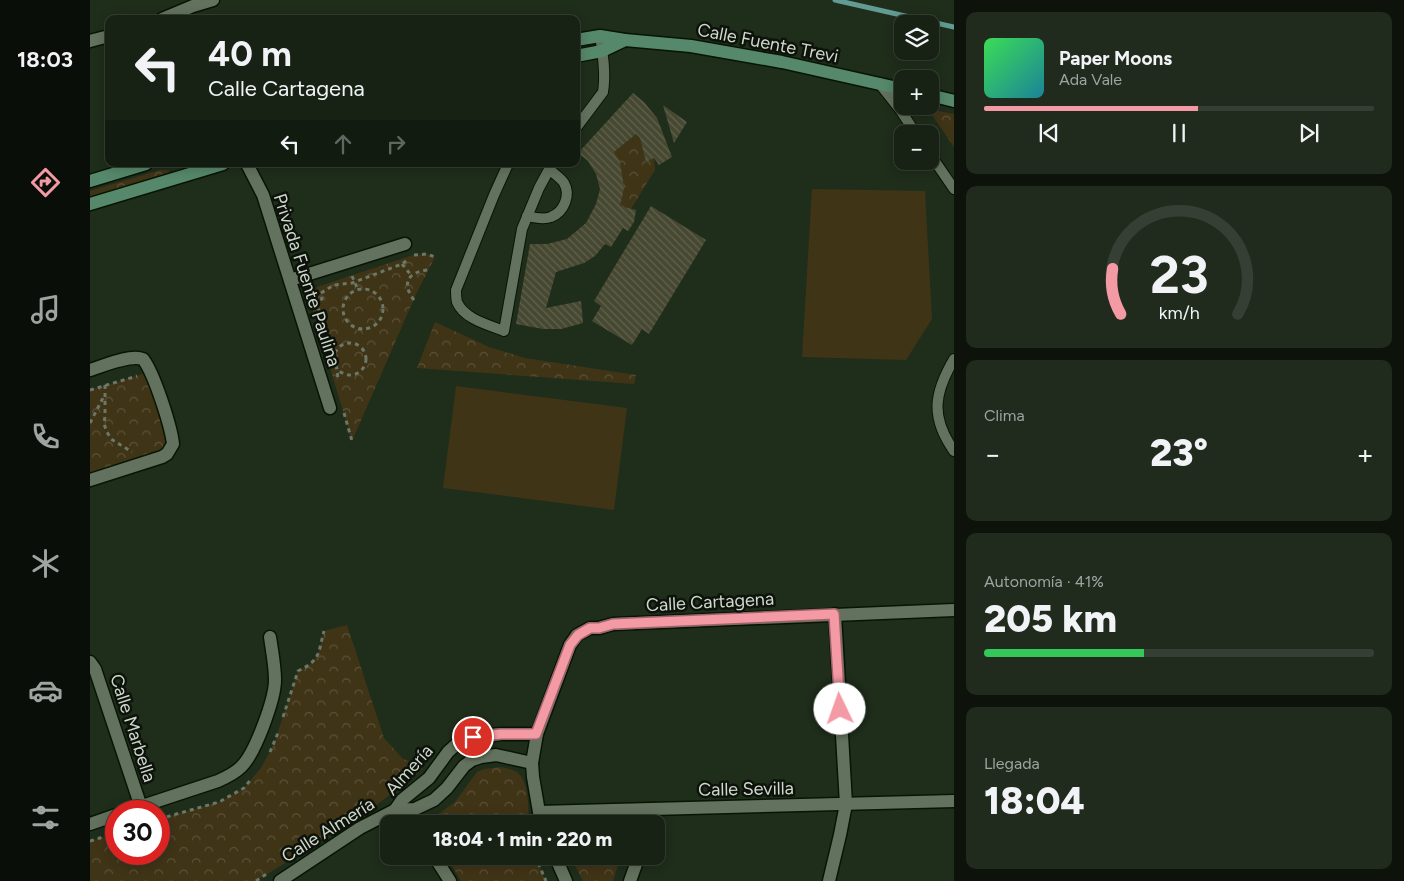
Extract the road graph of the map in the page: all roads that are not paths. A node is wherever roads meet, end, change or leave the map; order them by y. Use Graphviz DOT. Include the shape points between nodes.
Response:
graph roads {
  1 [pos="213,0"];
  2 [pos="192,3"];
  3 [pos="170,15"];
  4 [pos="196,15"];
  5 [pos="600,36"];
  6 [pos="105,37"];
  7 [pos="580,39"];
  8 [pos="625,40"];
  9 [pos="90,41"];
  10 [pos="602,52"];
  11 [pos="580,55"];
  12 [pos="879,84"];
  13 [pos="894,87"];
  14 [pos="939,97"];
  15 [pos="954,101"];
  16 [pos="580,123"];
  17 [pos="910,125"];
  18 [pos="136,167"];
  19 [pos="213,167"];
  20 [pos="249,167"];
  21 [pos="507,167"];
  22 [pos="550,167"];
  23 [pos="939,168"];
  24 [pos="90,181"];
  25 [pos="954,190"];
  26 [pos="90,204"];
  27 [pos="528,216"];
  28 [pos="405,244"];
  29 [pos="290,280"];
  30 [pos="954,359"];
  31 [pos="90,370"];
  32 [pos="336,406"];
  33 [pos="954,452"];
  34 [pos="90,480"];
  35 [pos="954,610"];
  36 [pos="834,614"];
  37 [pos="270,637"];
  38 [pos="90,662"];
  39 [pos="536,734"];
  40 [pos="532,763"];
  41 [pos="139,800"];
  42 [pos="162,800"];
  43 [pos="954,800"];
  44 [pos="846,804"];
  45 [pos="653,809"];
  46 [pos="395,810"];
  47 [pos="400,815"];
  48 [pos="540,815"];
  49 [pos="578,815"];
  50 [pos="651,815"];
  51 [pos="105,819"];
  52 [pos="90,824"];
  53 [pos="440,865"];
  54 [pos="559,865"];
  55 [pos="636,865"];
  56 [pos="280,881"];
  57 [pos="450,881"];
  58 [pos="566,881"];
  59 [pos="630,881"];
  60 [pos="829,881"];
  1 -- 2 [label="street"];
  2 -- 3 [label="street"];
  2 -- 4 [label="street"];
  5 -- 7 [label="street, Calle Fuente Trevi"];
  5 -- 8 [label="street, Calle Fuente Trevi"];
  5 -- 10 [label="lane"];
  6 -- 9 [label="street"];
  8 -- 10 [label="street"];
  8 -- 12 [label="street, Calle Fuente Trevi" via="692,46"];
  10 -- 11 [label="street"];
  10 -- 16 [label="lane" via="603,92"];
  12 -- 13 [label="street, Calle Fuente Trevi"];
  12 -- 17 [label="lane"];
  14 -- 15 [label="street"];
  18 -- 24 [label="street"];
  19 -- 26 [label="street"];
  20 -- 29 [label="street, Privada Fuente Paulina" via="263,195"];
  21 -- 27 [label="lane" via="456,290 456,300 469,316 504,331 522,229"];
  22 -- 27 [label="lane"];
  22 -- 27 [label="lane" via="564,183 567,198 564,205 552,217"];
  23 -- 25 [label="lane"];
  28 -- 29 [label="street"];
  29 -- 32 [label="street, Privada Fuente Paulina"];
  30 -- 33 [label="lane" via="940,385 937,399 937,414"];
  31 -- 34 [label="street" via="131,358 143,359 155,382 173,444 162,457"];
  35 -- 36 [label="street, Calle Cartagena"];
  36 -- 39 [label="street, Calle Cartagena" via="613,624 590,628 570,645"];
  36 -- 44 [label="street"];
  37 -- 42 [label="street" via="275,680 272,700 243,766 218,781"];
  38 -- 41 [label="street, Calle Marbella"];
  39 -- 40 [label="street, Calle Cartagena"];
  39 -- 46 [label="street, Almería" via="473,737 458,743 429,778"];
  40 -- 46 [label="street, Almería" via="496,755 472,760 434,800 415,810"];
  40 -- 48 [label="street, Calle Cartagena"];
  43 -- 44 [label="street, Calle Sevilla"];
  44 -- 45 [label="street, Calle Sevilla"];
  44 -- 60 [label="street"];
  45 -- 49 [label="street, Calle Sevilla"];
  45 -- 50 [label="street"];
  46 -- 47 [label="street"];
  46 -- 56 [label="street, Calle Almería" via="360,828"];
  51 -- 52 [label="street"];
  53 -- 57 [label="street"];
  54 -- 58 [label="street"];
  55 -- 59 [label="street"];
}
